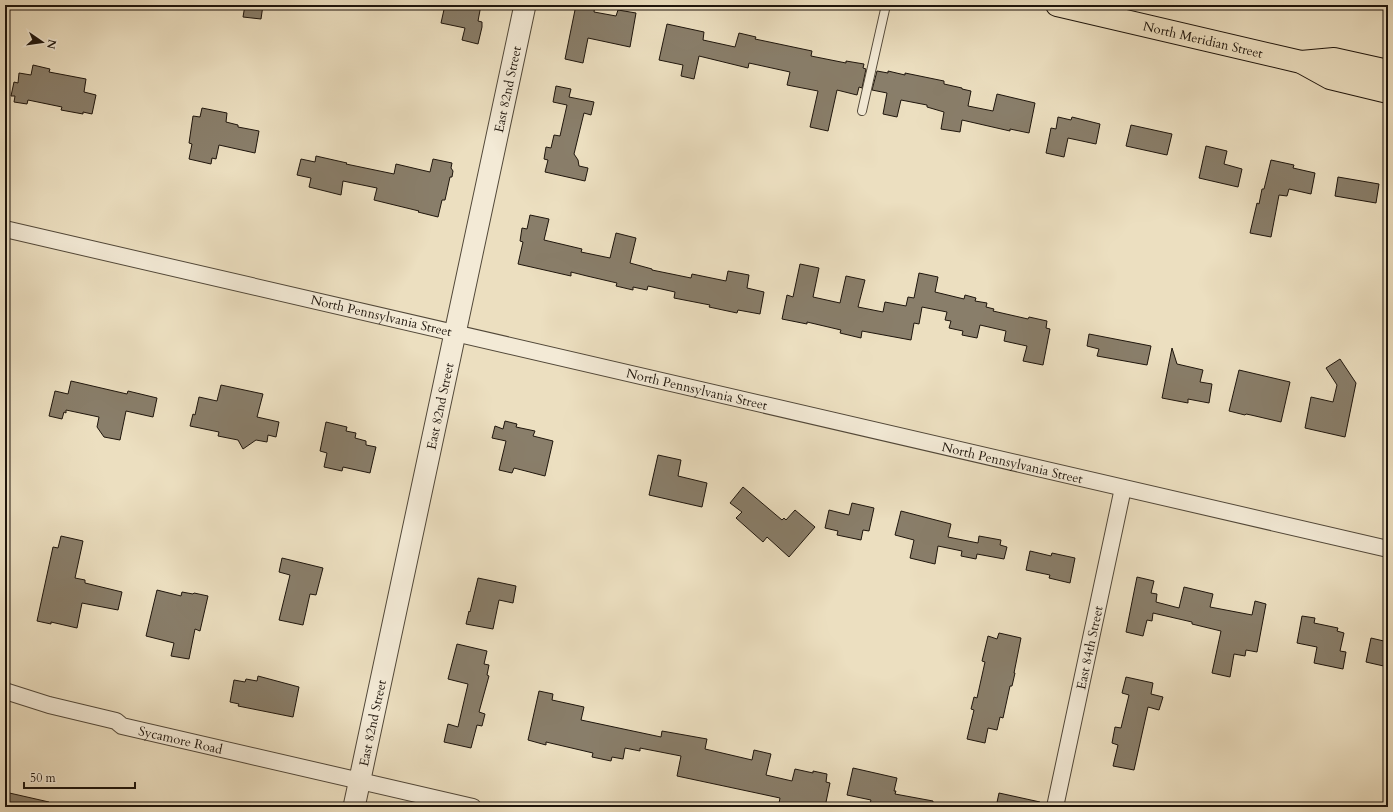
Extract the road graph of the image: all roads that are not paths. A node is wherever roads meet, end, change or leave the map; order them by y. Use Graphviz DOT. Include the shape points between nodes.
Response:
graph roads {
  1 [pos="525,5"];
  2 [pos="886,5"];
  3 [pos="1057,5"];
  4 [pos="1301,62"];
  5 [pos="1388,71"];
  6 [pos="1388,92"];
  7 [pos="862,111"];
  8 [pos="5,229"];
  9 [pos="455,331"];
  10 [pos="1123,488"];
  11 [pos="1388,549"];
  12 [pos="5,691"];
  13 [pos="360,780"];
  14 [pos="354,807"];
  15 [pos="473,807"];
  16 [pos="1055,807"];
  1 -- 9 [label="street, East 82nd Street"];
  2 -- 7 [label="lane"];
  3 -- 4 [label="main road, North Meridian Street"];
  4 -- 5 [label="main road, North Meridian Street" via="1334,59"];
  4 -- 6 [label="main road, North Meridian Street" via="1330,78"];
  8 -- 9 [label="street, North Pennsylvania Street"];
  9 -- 10 [label="street, North Pennsylvania Street"];
  9 -- 13 [label="street, East 82nd Street"];
  10 -- 11 [label="street, North Pennsylvania Street"];
  10 -- 16 [label="street, East 84th Street"];
  12 -- 13 [label="street, Sycamore Road" via="49,705 116,721 122,726"];
  13 -- 14 [label="street, East 82nd Street"];
  13 -- 15 [label="street, Sycamore Road"];
}
